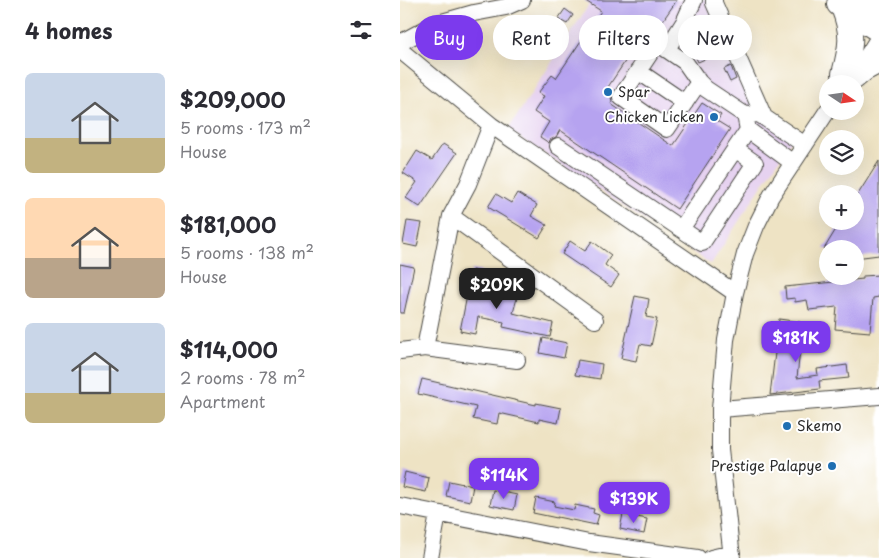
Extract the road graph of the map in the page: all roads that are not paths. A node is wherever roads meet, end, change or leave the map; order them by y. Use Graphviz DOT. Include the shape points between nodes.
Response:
graph roads {
  1 [pos="522,0"];
  2 [pos="694,0"];
  3 [pos="714,0"];
  4 [pos="846,2"];
  5 [pos="479,7"];
  6 [pos="877,23"];
  7 [pos="400,43"];
  8 [pos="668,47"];
  9 [pos="400,50"];
  10 [pos="668,50"];
  11 [pos="645,60"];
  12 [pos="879,61"];
  13 [pos="638,71"];
  14 [pos="847,75"];
  15 [pos="849,75"];
  16 [pos="854,75"];
  17 [pos="699,82"];
  18 [pos="685,103"];
  19 [pos="764,117"];
  20 [pos="821,120"];
  21 [pos="746,122"];
  22 [pos="491,125"];
  23 [pos="805,145"];
  24 [pos="558,146"];
  25 [pos="734,149"];
  26 [pos="793,163"];
  27 [pos="451,216"];
  28 [pos="681,229"];
  29 [pos="736,292"];
  30 [pos="596,320"];
  31 [pos="425,348"];
  32 [pos="400,351"];
  33 [pos="517,360"];
  34 [pos="879,396"];
  35 [pos="720,409"];
  36 [pos="400,506"];
  37 [pos="438,514"];
  38 [pos="588,550"];
  39 [pos="732,556"];
  40 [pos="430,558"];
  41 [pos="698,558"];
  42 [pos="711,558"];
  1 -- 5 [label="street" via="506,7"];
  2 -- 8 [label="street"];
  3 -- 19 [label="street"];
  4 -- 6 [label="highway"];
  4 -- 14 [label="highway" via="850,29"];
  5 -- 7 [label="street" via="435,24"];
  6 -- 15 [label="street"];
  9 -- 22 [label="street"];
  10 -- 17 [label="street" via="685,62"];
  11 -- 13 [label="street"];
  12 -- 16 [label="highway"];
  13 -- 18 [label="street"];
  13 -- 18 [label="street" via="621,97 668,129"];
  17 -- 18 [label="street"];
  17 -- 21 [label="street"];
  19 -- 21 [label="street" via="759,114"];
  19 -- 23 [label="street"];
  20 -- 23 [label="street"];
  21 -- 25 [label="street"];
  21 -- 26 [label="street"];
  22 -- 27 [label="street" via="468,184"];
  22 -- 29 [label="street"];
  23 -- 26 [label="street"];
  24 -- 28 [label="street"];
  25 -- 28 [label="street"];
  25 -- 28 [label="street" via="756,163 702,243"];
  26 -- 29 [label="street" via="756,226"];
  27 -- 30 [label="street"];
  27 -- 31 [label="street"];
  29 -- 35 [label="street" via="726,340"];
  31 -- 32 [label="street"];
  31 -- 33 [label="street"];
  34 -- 35 [label="street"];
  35 -- 39 [label="street" via="720,450"];
  36 -- 37 [label="street"];
  37 -- 38 [label="street"];
  37 -- 40 [label="street"];
  38 -- 41 [label="street"];
  39 -- 42 [label="street"];
}
